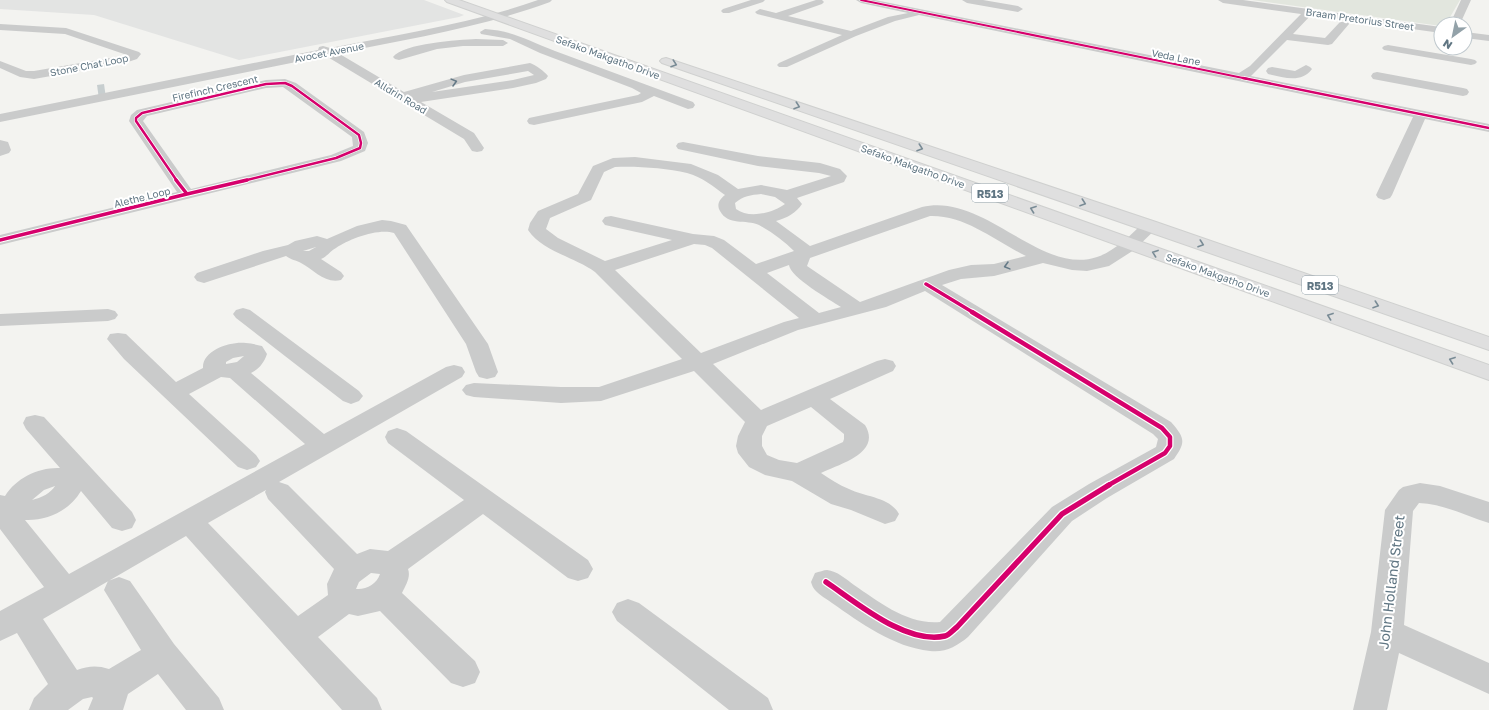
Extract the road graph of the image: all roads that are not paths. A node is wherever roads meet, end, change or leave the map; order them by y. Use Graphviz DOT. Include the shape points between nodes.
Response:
graph roads {
  1 [pos="450,0"];
  2 [pos="537,0"];
  3 [pos="547,0"];
  4 [pos="724,0"];
  5 [pos="760,0"];
  6 [pos="809,0"];
  7 [pos="864,0"];
  8 [pos="1223,0"];
  9 [pos="1466,0"];
  10 [pos="982,1"];
  11 [pos="964,4"];
  12 [pos="745,5"];
  13 [pos="1018,9"];
  14 [pos="726,11"];
  15 [pos="915,11"];
  16 [pos="760,12"];
  17 [pos="506,14"];
  18 [pos="990,14"];
  19 [pos="1306,14"];
  20 [pos="777,16"];
  21 [pos="1459,16"];
  22 [pos="942,17"];
  23 [pos="471,23"];
  24 [pos="553,23"];
  25 [pos="1344,24"];
  26 [pos="0,27"];
  27 [pos="1433,30"];
  28 [pos="484,32"];
  29 [pos="852,34"];
  30 [pos="1473,35"];
  31 [pos="1284,36"];
  32 [pos="1486,37"];
  33 [pos="405,40"];
  34 [pos="526,43"];
  35 [pos="422,48"];
  36 [pos="1388,48"];
  37 [pos="324,50"];
  38 [pos="544,51"];
  39 [pos="1433,55"];
  40 [pos="557,56"];
  41 [pos="1437,56"];
  42 [pos="399,57"];
  43 [pos="656,58"];
  44 [pos="1471,62"];
  45 [pos="533,63"];
  46 [pos="0,64"];
  47 [pos="783,66"];
  48 [pos="1254,68"];
  49 [pos="1306,69"];
  50 [pos="596,70"];
  51 [pos="574,76"];
  52 [pos="1377,76"];
  53 [pos="1241,78"];
  54 [pos="1418,84"];
  55 [pos="646,89"];
  56 [pos="1368,91"];
  57 [pos="1464,92"];
  58 [pos="104,94"];
  59 [pos="590,96"];
  60 [pos="406,98"];
  61 [pos="688,105"];
  62 [pos="1416,105"];
  63 [pos="603,106"];
  64 [pos="584,110"];
  65 [pos="0,112"];
  66 [pos="0,118"];
  67 [pos="534,121"];
  68 [pos="575,128"];
  69 [pos="1489,128"];
  70 [pos="0,144"];
  71 [pos="683,146"];
  72 [pos="477,148"];
  73 [pos="357,150"];
  74 [pos="0,152"];
  75 [pos="736,194"];
  76 [pos="187,195"];
  77 [pos="1384,195"];
  78 [pos="786,196"];
  79 [pos="760,219"];
  80 [pos="611,221"];
  81 [pos="1150,226"];
  82 [pos="694,239"];
  83 [pos="0,240"];
  84 [pos="1132,244"];
  85 [pos="1021,245"];
  86 [pos="300,253"];
  87 [pos="802,256"];
  88 [pos="1043,257"];
  89 [pos="602,268"];
  90 [pos="971,270"];
  91 [pos="754,271"];
  92 [pos="334,276"];
  93 [pos="204,277"];
  94 [pos="926,284"];
  95 [pos="856,308"];
  96 [pos="244,314"];
  97 [pos="108,315"];
  98 [pos="814,319"];
  99 [pos="0,320"];
  100 [pos="118,339"];
  101 [pos="277,340"];
  102 [pos="1489,344"];
  103 [pos="697,362"];
  104 [pos="885,366"];
  105 [pos="226,370"];
  106 [pos="482,373"];
  107 [pos="1489,373"];
  108 [pos="174,392"];
  109 [pos="351,396"];
  110 [pos="814,398"];
  111 [pos="758,421"];
  112 [pos="35,423"];
  113 [pos="397,437"];
  114 [pos="324,446"];
  115 [pos="247,460"];
  116 [pos="799,473"];
  117 [pos="76,478"];
  118 [pos="278,492"];
  119 [pos="483,500"];
  120 [pos="7,510"];
  121 [pos="1489,513"];
  122 [pos="885,514"];
  123 [pos="122,520"];
  124 [pos="189,521"];
  125 [pos="353,569"];
  126 [pos="578,569"];
  127 [pos="387,580"];
  128 [pos="826,582"];
  129 [pos="119,590"];
  130 [pos="66,591"];
  131 [pos="346,599"];
  132 [pos="628,612"];
  133 [pos="12,621"];
  134 [pos="1387,632"];
  135 [pos="296,635"];
  136 [pos="162,654"];
  137 [pos="464,672"];
  138 [pos="1489,679"];
  139 [pos="107,698"];
  140 [pos="58,699"];
  141 [pos="207,710"];
  142 [pos="365,710"];
  143 [pos="756,710"];
  144 [pos="1370,710"];
  1 -- 17 [label="main road, Sefako Makgatho Drive / R513"];
  2 -- 17 [label="street, Avocet Avenue"];
  3 -- 17 [label="street, Avocet Avenue"];
  4 -- 12 [label="street"];
  5 -- 12 [label="street"];
  6 -- 20 [label="street" via="822,3"];
  7 -- 15 [label="street, Veda Lane"];
  8 -- 19 [label="street, Braam Pretorius Street"];
  9 -- 21 [label="street"];
  10 -- 11 [label="street"];
  10 -- 13 [label="street"];
  11 -- 18 [label="street"];
  11 -- 22 [label="street"];
  12 -- 14 [label="street"];
  15 -- 22 [label="street, Veda Lane"];
  15 -- 29 [label="street" via="904,18 892,19"];
  16 -- 20 [label="street"];
  17 -- 23 [label="street, Avocet Avenue"];
  17 -- 23 [label="main road" via="497,21"];
  17 -- 24 [label="main road, Sefako Makgatho Drive / R513"];
  17 -- 37 [label="street, Avocet Avenue"];
  84 -- 17 [label="main road, Sefako Makgatho Drive / R513, one-way"];
  19 -- 27 [label="street, Braam Pretorius Street"];
  19 -- 31 [label="street"];
  20 -- 29 [label="street"];
  22 -- 53 [label="street, Veda Lane"];
  23 -- 37 [label="street, Avocet Avenue"];
  25 -- 31 [label="street" via="1328,42"];
  26 -- 46 [label="street, Stone Chat Loop" via="66,31 135,54 125,60 40,75 24,74"];
  28 -- 34 [label="street" via="508,35"];
  29 -- 47 [label="street"];
  30 -- 32 [label="street"];
  31 -- 48 [label="street"];
  33 -- 35 [label="street"];
  34 -- 35 [label="street" via="460,42"];
  34 -- 38 [label="street"];
  35 -- 42 [label="street"];
  36 -- 39 [label="street"];
  37 -- 58 [label="street, Avocet Avenue"];
  37 -- 60 [label="street, Alldrin Road"];
  38 -- 40 [label="street"];
  38 -- 45 [label="street"];
  40 -- 45 [label="street"];
  40 -- 50 [label="street"];
  41 -- 44 [label="street"];
  41 -- 54 [label="street"];
  43 -- 81 [label="main road, Sefako Makgatho Drive / R513, one-way"];
  45 -- 60 [label="street" via="542,76 533,80"];
  48 -- 49 [label="street" via="1296,75"];
  48 -- 53 [label="street"];
  50 -- 51 [label="street"];
  50 -- 55 [label="street"];
  52 -- 54 [label="street"];
  53 -- 62 [label="street, Veda Lane"];
  54 -- 57 [label="street"];
  54 -- 62 [label="street"];
  55 -- 61 [label="street"];
  55 -- 63 [label="street" via="650,93 647,96"];
  56 -- 62 [label="street"];
  58 -- 65 [label="street, Avocet Avenue"];
  58 -- 66 [label="street, Avocet Avenue"];
  59 -- 63 [label="street"];
  60 -- 72 [label="street, Alldrin Road" via="469,136"];
  62 -- 69 [label="street, Veda Lane"];
  62 -- 77 [label="street"];
  63 -- 64 [label="street"];
  64 -- 67 [label="street"];
  64 -- 68 [label="street"];
  70 -- 74 [label="street" via="4,150"];
  71 -- 78 [label="street" via="751,160 820,168 835,172 839,176 838,179"];
  73 -- 76 [label="street, Alethe Loop" via="336,158"];
  73 -- 76 [label="street, Firefinch Crescent" via="361,143 358,134 306,95 285,83 266,84 142,113 136,121"];
  75 -- 78 [label="street" via="764,190"];
  75 -- 79 [label="street" via="727,202 729,212 742,218"];
  75 -- 89 [label="street" via="712,178 691,169 635,162 613,163 598,169 585,197 544,214 537,230 549,240"];
  76 -- 83 [label="street, Alethe Loop"];
  78 -- 79 [label="street" via="793,206 768,218"];
  79 -- 87 [label="street" via="798,244 804,250"];
  80 -- 82 [label="street"];
  81 -- 84 [label="street"];
  81 -- 102 [label="main road, Sefako Makgatho Drive / R513, one-way"];
  82 -- 89 [label="street"];
  82 -- 91 [label="street" via="718,244"];
  84 -- 88 [label="street" via="1096,264 1064,263"];
  107 -- 84 [label="main road, Sefako Makgatho Drive / R513, one-way"];
  85 -- 87 [label="street" via="962,215 937,210 916,214"];
  85 -- 88 [label="street"];
  85 -- 90 [label="street"];
  86 -- 92 [label="street"];
  86 -- 93 [label="street" via="270,255"];
  86 -- 106 [label="street" via="301,245 312,242 327,245 376,226 400,228 477,344"];
  87 -- 91 [label="street"];
  87 -- 95 [label="street" via="798,268"];
  88 -- 90 [label="street, one-way" via="994,270"];
  89 -- 103 [label="street"];
  90 -- 94 [label="street"];
  91 -- 98 [label="street"];
  94 -- 95 [label="street" via="879,303"];
  94 -- 128 [label="street" via="1162,428 1170,437 1170,446 1165,453 1062,514 946,636 918,637 884,621"];
  95 -- 98 [label="street"];
  96 -- 101 [label="street"];
  97 -- 99 [label="street"];
  98 -- 103 [label="street"];
  100 -- 108 [label="street"];
  101 -- 105 [label="street" via="254,351 245,349 225,353 216,360 214,367"];
  101 -- 109 [label="street"];
  103 -- 106 [label="street" via="601,394 506,393"];
  103 -- 111 [label="street"];
  104 -- 110 [label="street"];
  105 -- 108 [label="street"];
  105 -- 114 [label="street"];
  106 -- 114 [label="street" via="479,367 419,392"];
  108 -- 115 [label="street"];
  110 -- 111 [label="street"];
  110 -- 116 [label="street" via="856,431 857,439 852,448"];
  111 -- 116 [label="street" via="750,436 751,453 758,461 774,468"];
  112 -- 117 [label="street"];
  113 -- 119 [label="street"];
  114 -- 124 [label="street"];
  116 -- 122 [label="street" via="841,497"];
  117 -- 120 [label="street" via="43,480 26,488"];
  117 -- 123 [label="street"];
  118 -- 125 [label="street"];
  119 -- 126 [label="street"];
  119 -- 127 [label="street"];
  120 -- 130 [label="street"];
  121 -- 134 [label="street, John Holland Street" via="1445,497 1425,493 1414,493 1406,499 1399,510"];
  124 -- 130 [label="street"];
  124 -- 135 [label="street"];
  125 -- 127 [label="street" via="370,561 386,562"];
  125 -- 131 [label="street" via="346,575 340,589"];
  127 -- 131 [label="street" via="370,601 361,603"];
  127 -- 137 [label="street"];
  129 -- 136 [label="street"];
  130 -- 133 [label="street"];
  131 -- 135 [label="street"];
  132 -- 143 [label="street"];
  133 -- 140 [label="street"];
  134 -- 138 [label="street"];
  134 -- 144 [label="street, John Holland Street"];
  135 -- 142 [label="street"];
  136 -- 139 [label="street"];
  136 -- 141 [label="street"];
  139 -- 140 [label="street" via="105,683 96,681 87,682"];
}
